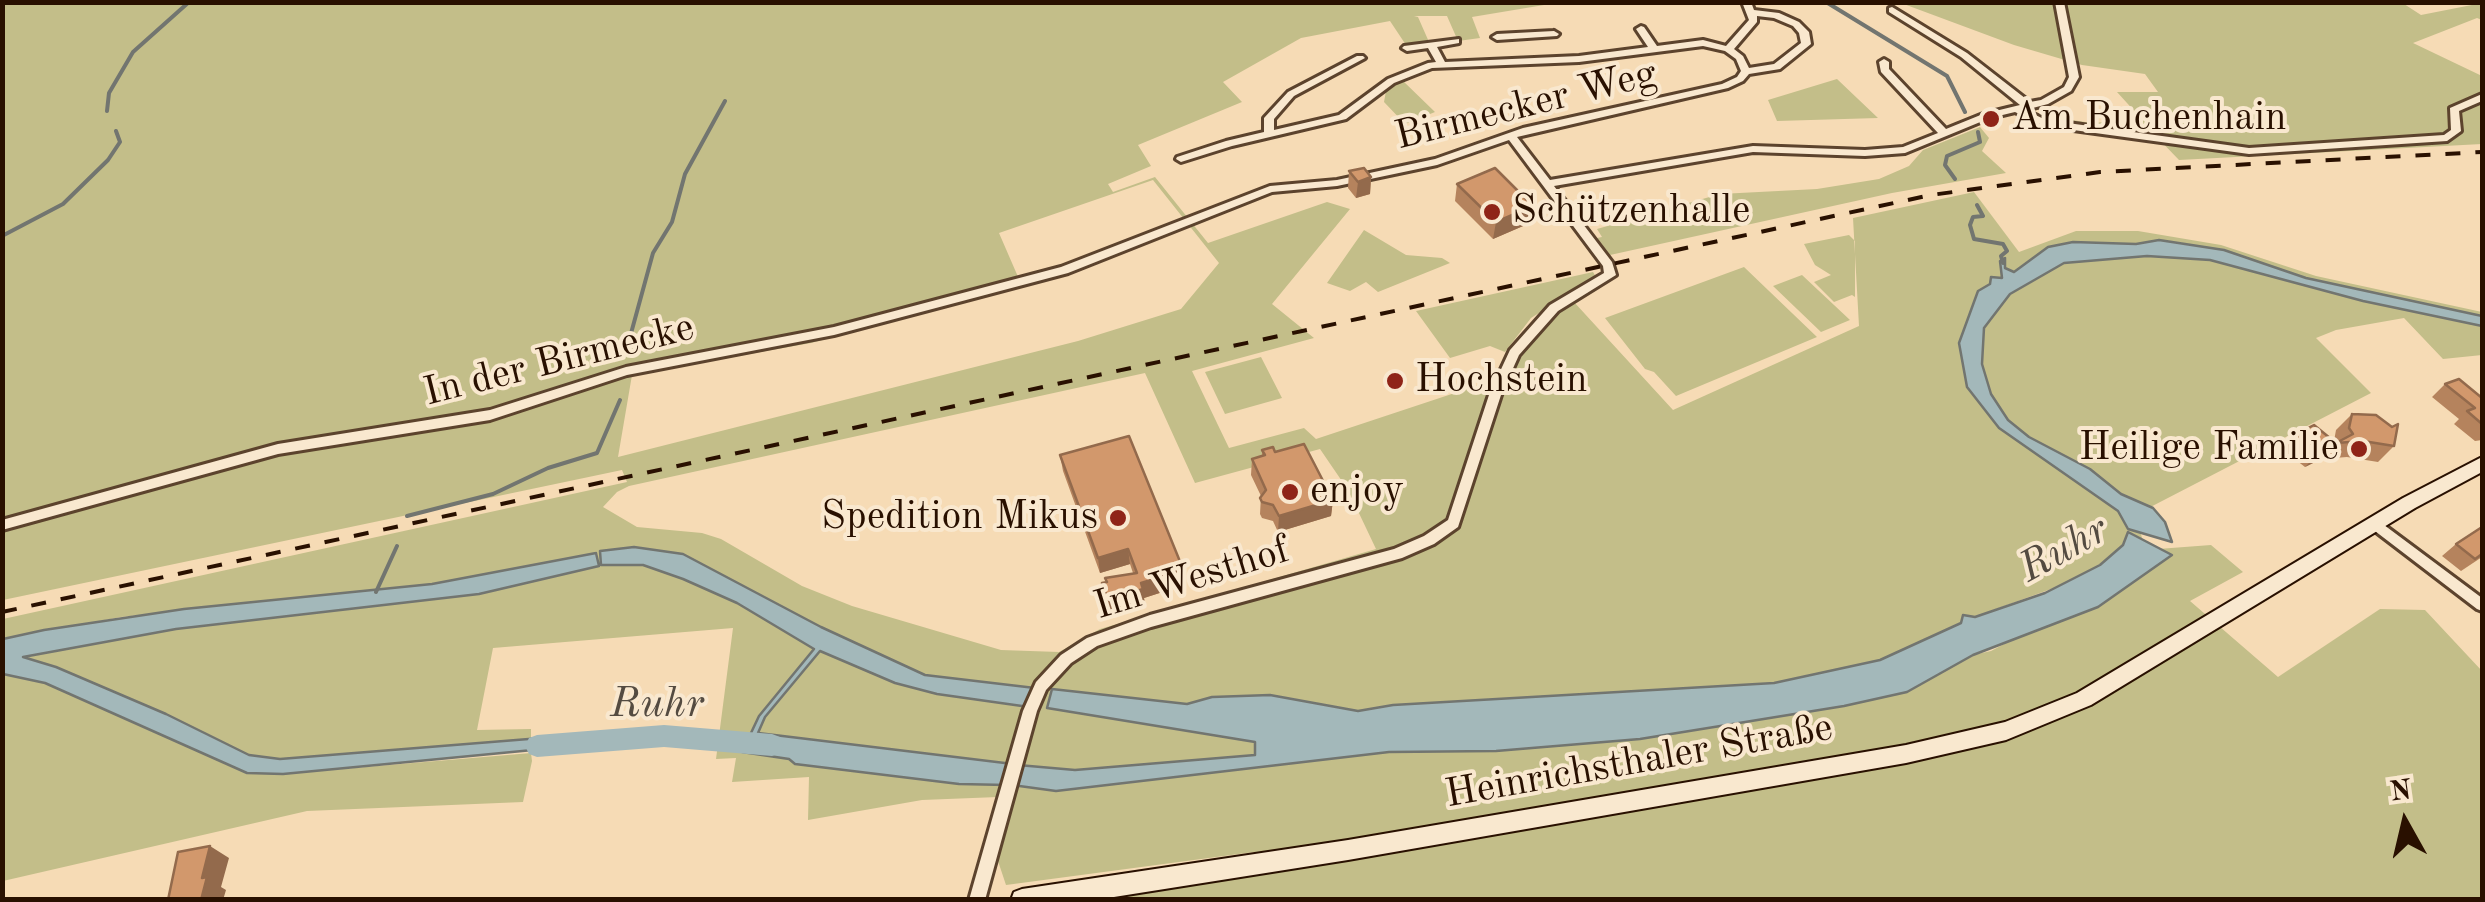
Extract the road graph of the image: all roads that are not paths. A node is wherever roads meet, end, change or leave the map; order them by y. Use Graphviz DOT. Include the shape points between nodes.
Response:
graph roads {
  1 [pos="1746,2"];
  2 [pos="2059,2"];
  3 [pos="1892,10"];
  4 [pos="1754,13"];
  5 [pos="1641,30"];
  6 [pos="1554,34"];
  7 [pos="1530,36"];
  8 [pos="1498,37"];
  9 [pos="1456,41"];
  10 [pos="1431,45"];
  11 [pos="1407,48"];
  12 [pos="1653,48"];
  13 [pos="1728,49"];
  14 [pos="1360,58"];
  15 [pos="1543,62"];
  16 [pos="1884,62"];
  17 [pos="1442,64"];
  18 [pos="1746,71"];
  19 [pos="2482,97"];
  20 [pos="2027,106"];
  21 [pos="2014,108"];
  22 [pos="1268,133"];
  23 [pos="1945,134"];
  24 [pos="1510,135"];
  25 [pos="1180,160"];
  26 [pos="1548,184"];
  27 [pos="1184,224"];
  28 [pos="2482,464"];
  29 [pos="2376,524"];
  30 [pos="2,525"];
  31 [pos="2482,605"];
  32 [pos="977,900"];
  33 [pos="1022,900"];
  1 -- 4 [label="street"];
  2 -- 20 [label="street" via="2073,81 2056,98"];
  3 -- 20 [label="street" via="1964,54"];
  4 -- 13 [label="street" via="1751,27"];
  4 -- 18 [label="street, Birmecker Weg" via="1790,20 1807,42 1777,67"];
  5 -- 12 [label="street"];
  6 -- 7 [label="street"];
  7 -- 8 [label="street"];
  7 -- 15 [label="street"];
  9 -- 10 [label="street"];
  10 -- 11 [label="street"];
  10 -- 17 [label="street"];
  12 -- 13 [label="street"];
  12 -- 15 [label="street"];
  13 -- 18 [label="street"];
  14 -- 22 [label="street" via="1292,94 1270,118"];
  15 -- 17 [label="street"];
  16 -- 23 [label="street" via="1884,70"];
  17 -- 22 [label="street" via="1403,74 1342,117"];
  18 -- 24 [label="street, Birmecker Weg" via="1726,86"];
  19 -- 21 [label="street" via="2454,110 2456,131 2447,138 2250,150 2044,123"];
  20 -- 21 [label="street"];
  21 -- 23 [label="street"];
  22 -- 25 [label="street"];
  23 -- 26 [label="street" via="1890,152 1753,149"];
  24 -- 26 [label="street"];
  24 -- 27 [label="street, Birmecker Weg" via="1437,162 1276,188"];
  26 -- 32 [label="street, Im Westhof" via="1610,276 1554,308 1514,353 1461,508 1447,528 1397,554 1211,602 1114,632 1073,654 1041,686 1030,711"];
  27 -- 30 [label="street, In der Birmecke" via="1064,270 834,331 626,371 490,415 278,449"];
  28 -- 29 [label="main road, Heinrichsthaler Straße"];
  29 -- 31 [label="street"];
  29 -- 33 [label="main road, Heinrichsthaler Straße" via="2084,700 1966,742"];
}
